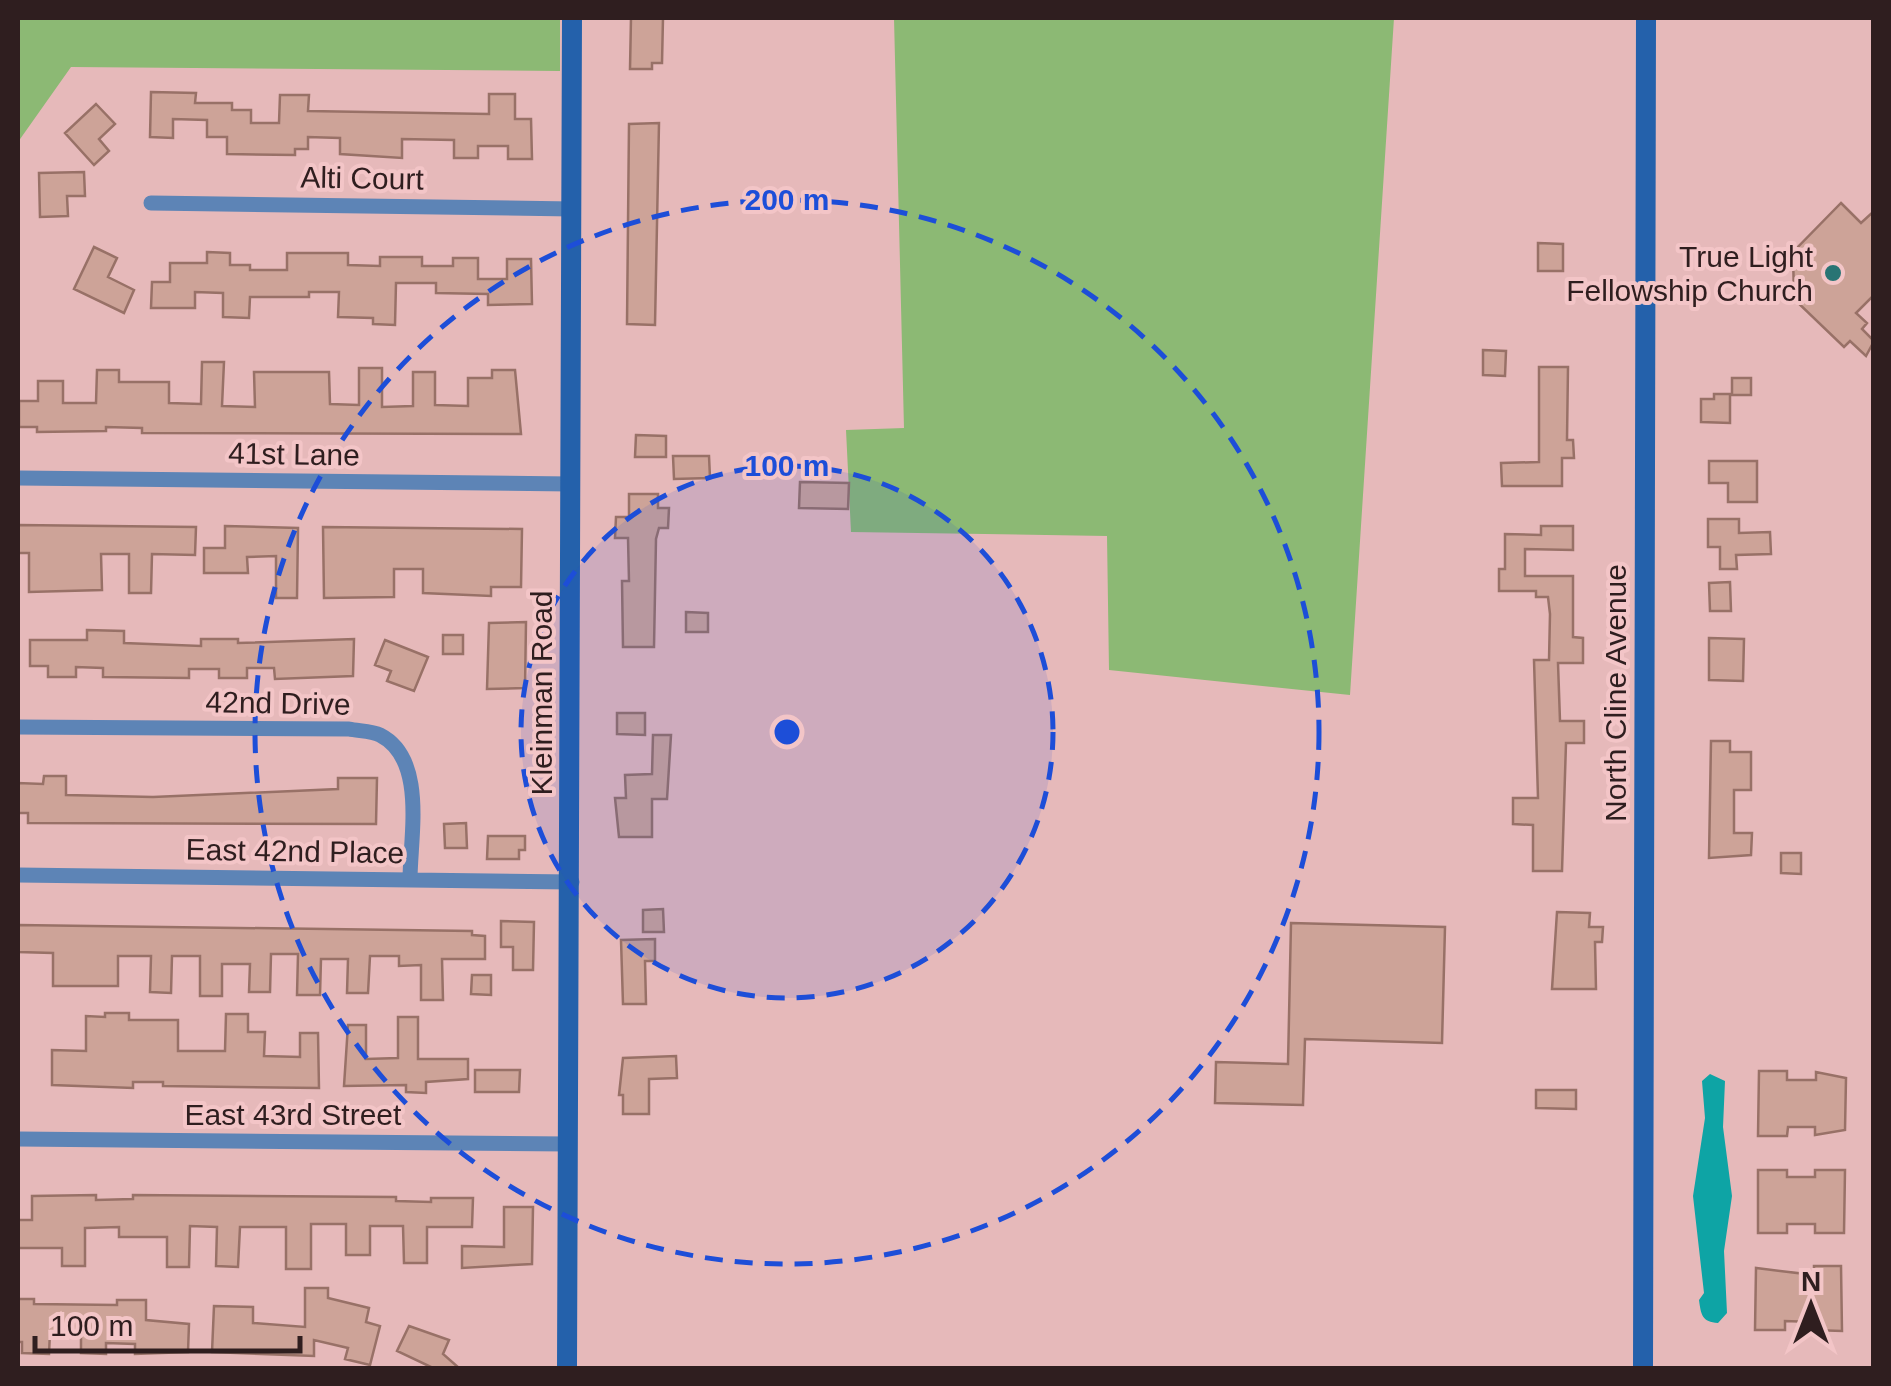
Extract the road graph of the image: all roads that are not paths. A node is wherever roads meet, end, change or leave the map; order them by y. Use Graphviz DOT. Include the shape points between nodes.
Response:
graph roads {
  1 [pos="572,18"];
  2 [pos="1646,18"];
  3 [pos="151,203"];
  4 [pos="573,209"];
  5 [pos="18,478"];
  6 [pos="571,484"];
  7 [pos="18,727"];
  8 [pos="18,875"];
  9 [pos="410,880"];
  10 [pos="572,882"];
  11 [pos="18,1140"];
  12 [pos="568,1144"];
  13 [pos="567,1368"];
  14 [pos="1643,1368"];
  1 -- 4 [label="street, Kleinman Road"];
  2 -- 14 [label="street, North Cline Avenue"];
  3 -- 4 [label="street, Alti Court"];
  4 -- 6 [label="street, Kleinman Road"];
  5 -- 6 [label="street, 41st Lane"];
  6 -- 10 [label="street, Kleinman Road"];
  7 -- 9 [label="street, 42nd Drive" via="349,729 380,735 403,755 411,781"];
  8 -- 9 [label="street, East 42nd Place"];
  9 -- 10 [label="street, East 42nd Place"];
  10 -- 12 [label="street, Kleinman Road"];
  11 -- 12 [label="street, East 43rd Street"];
  12 -- 13 [label="street, Kleinman Road"];
}
